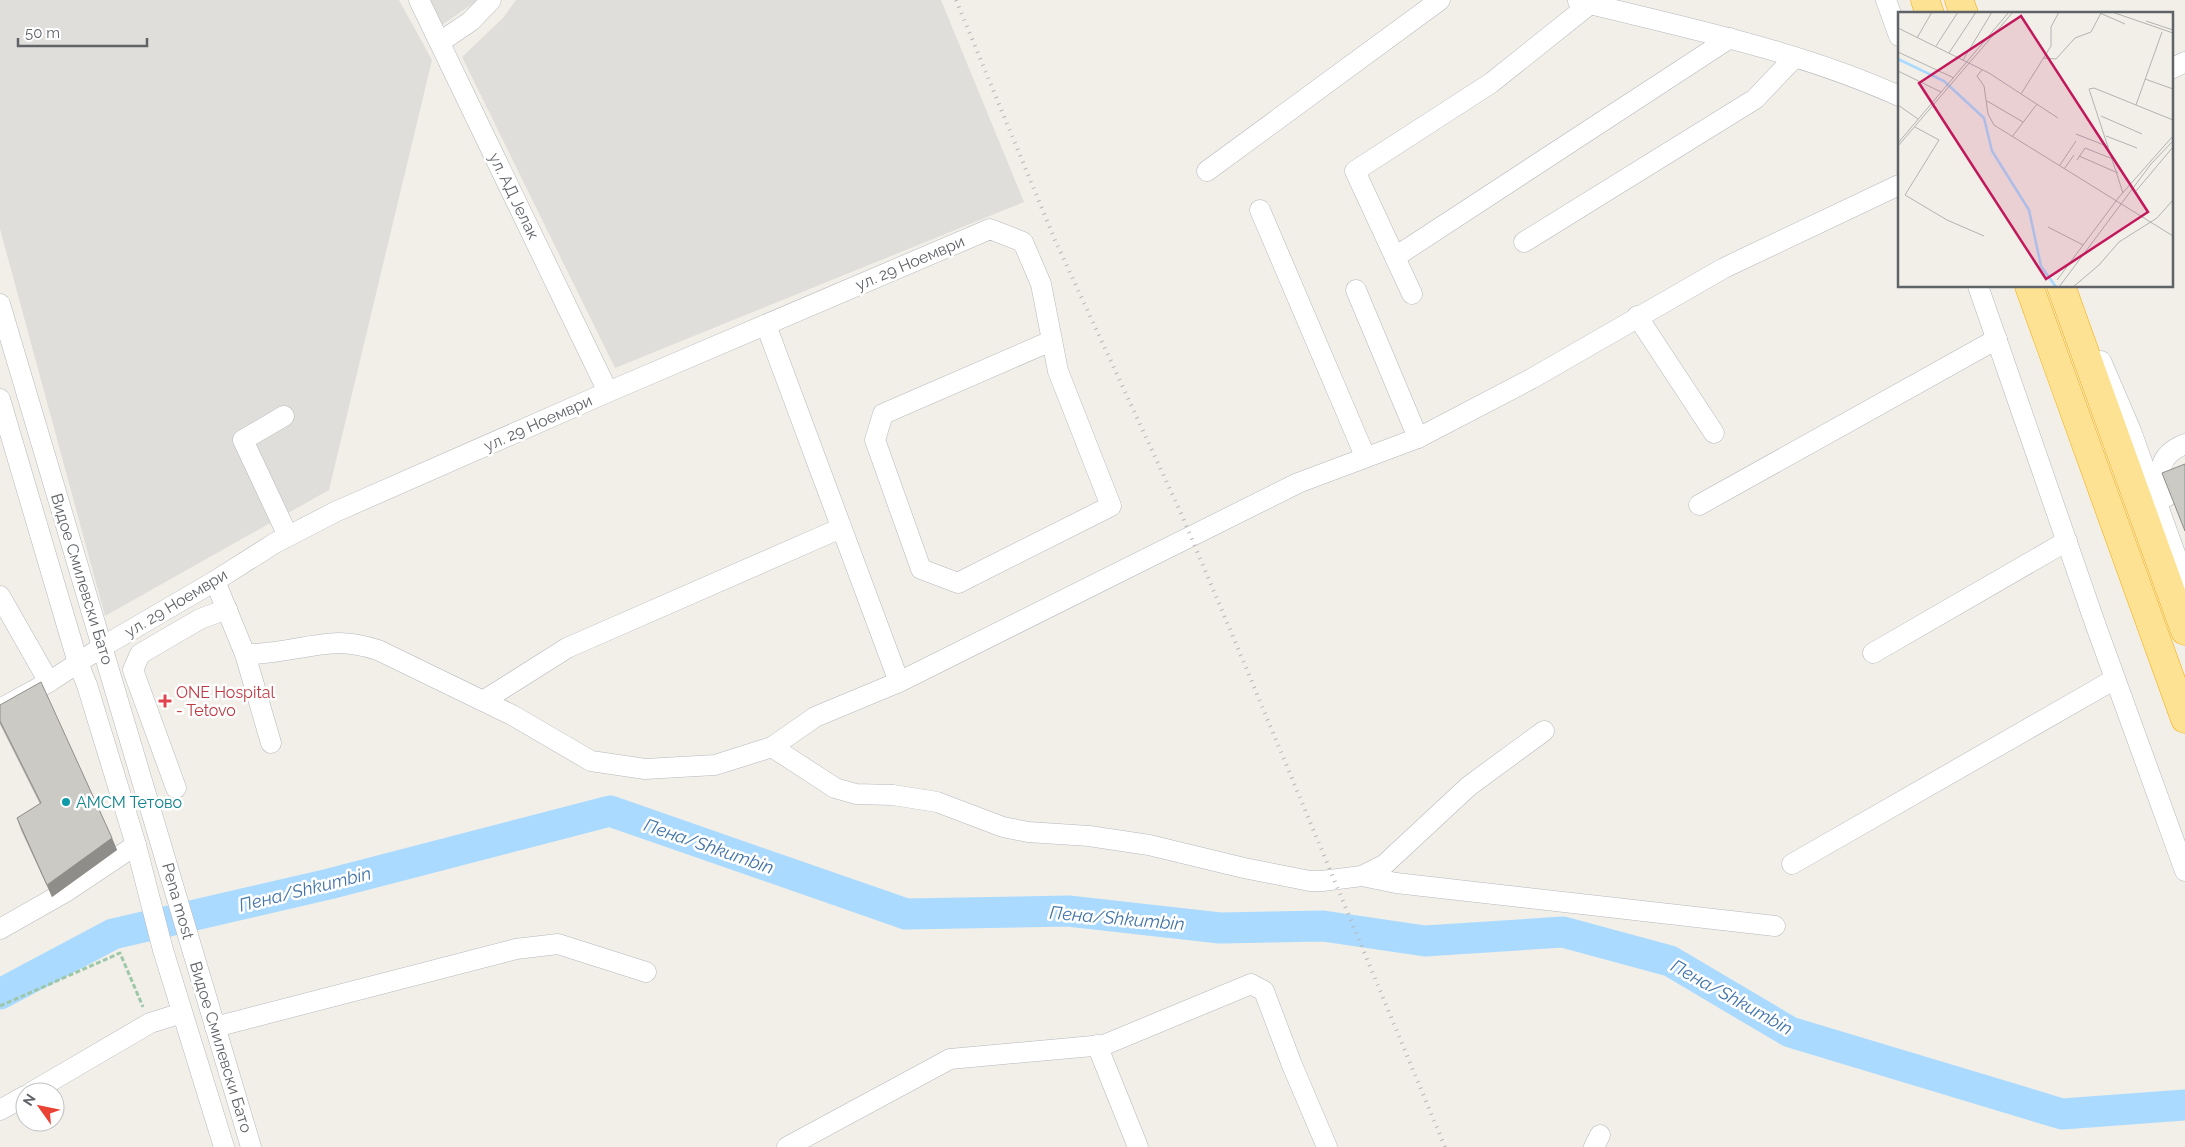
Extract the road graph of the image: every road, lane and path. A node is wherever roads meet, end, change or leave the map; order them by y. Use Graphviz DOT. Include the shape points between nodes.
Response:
graph roads {
  1 [pos="419,0"];
  2 [pos="1440,0"];
  3 [pos="1886,0"];
  4 [pos="1925,0"];
  5 [pos="1959,0"];
  6 [pos="1584,1"];
  7 [pos="493,2"];
  8 [pos="1929,12"];
  9 [pos="1963,12"];
  10 [pos="1898,33"];
  11 [pos="1730,38"];
  12 [pos="440,42"];
  13 [pos="1794,58"];
  14 [pos="2185,62"];
  15 [pos="2172,68"];
  16 [pos="1898,96"];
  17 [pos="1208,171"];
  18 [pos="1898,185"];
  19 [pos="1260,210"];
  20 [pos="1524,242"];
  21 [pos="1395,256"];
  22 [pos="1979,288"];
  23 [pos="2030,288"];
  24 [pos="2062,288"];
  25 [pos="2069,288"];
  26 [pos="1356,290"];
  27 [pos="1412,294"];
  28 [pos="0,304"];
  29 [pos="1637,316"];
  30 [pos="766,325"];
  31 [pos="1997,339"];
  32 [pos="1051,341"];
  33 [pos="608,392"];
  34 [pos="0,399"];
  35 [pos="284,416"];
  36 [pos="1714,433"];
  37 [pos="1418,438"];
  38 [pos="2185,444"];
  39 [pos="1365,456"];
  40 [pos="1700,504"];
  41 [pos="841,528"];
  42 [pos="288,536"];
  43 [pos="2067,541"];
  44 [pos="2185,551"];
  45 [pos="216,581"];
  46 [pos="2185,581"];
  47 [pos="0,596"];
  48 [pos="227,609"];
  49 [pos="2185,631"];
  50 [pos="102,647"];
  51 [pos="1872,653"];
  52 [pos="245,654"];
  53 [pos="78,663"];
  54 [pos="2115,679"];
  55 [pos="49,682"];
  56 [pos="899,682"];
  57 [pos="483,702"];
  58 [pos="0,709"];
  59 [pos="2185,719"];
  60 [pos="1544,731"];
  61 [pos="272,743"];
  62 [pos="772,748"];
  63 [pos="176,788"];
  64 [pos="137,852"];
  65 [pos="164,854"];
  66 [pos="1792,864"];
  67 [pos="2185,871"];
  68 [pos="1362,876"];
  69 [pos="1775,926"];
  70 [pos="0,928"];
  71 [pos="191,947"];
  72 [pos="163,950"];
  73 [pos="646,972"];
  74 [pos="0,1006"];
  75 [pos="182,1013"];
  76 [pos="150,1024"];
  77 [pos="215,1027"];
  78 [pos="1097,1046"];
  79 [pos="49,1082"];
  80 [pos="15,1102"];
  81 [pos="0,1110"];
  82 [pos="224,1147"];
  83 [pos="251,1147"];
  84 [pos="787,1147"];
  85 [pos="1138,1147"];
  86 [pos="1327,1147"];
  1 -- 12 [label="street, ул. АД Јелак"];
  2 -- 17 [label="street"];
  3 -- 10 [label="street"];
  4 -- 8 [label="highway"];
  5 -- 9 [label="highway"];
  6 -- 11 [label="street"];
  6 -- 21 [label="street" via="1490,83 1355,171"];
  7 -- 12 [label="street"];
  11 -- 13 [label="street"];
  11 -- 21 [label="street"];
  12 -- 33 [label="street, ул. АД Јелак"];
  13 -- 16 [label="street" via="1857,77"];
  13 -- 20 [label="street" via="1755,99"];
  14 -- 15 [label="street"];
  18 -- 29 [label="street" via="1724,268"];
  19 -- 39 [label="street"];
  21 -- 27 [label="street"];
  22 -- 31 [label="street"];
  23 -- 59 [label="highway"];
  24 -- 49 [label="highway"];
  25 -- 46 [label="street" via="2131,431"];
  26 -- 37 [label="street"];
  28 -- 50 [label="street, Видое Смилевски Бато"];
  29 -- 36 [label="street"];
  29 -- 37 [label="street" via="1531,380"];
  30 -- 32 [label="street, ул. 29 Ноември" via="990,229 1023,242 1041,284"];
  30 -- 33 [label="street, ул. 29 Ноември"];
  30 -- 41 [label="street"];
  31 -- 40 [label="street"];
  31 -- 43 [label="street"];
  32 -- 32 [label="street" via="1058,371 1111,506 958,582 920,569 875,440 883,414"];
  33 -- 42 [label="street, ул. 29 Ноември" via="335,512"];
  34 -- 53 [label="street, Видое Смилевски Бато"];
  35 -- 42 [label="street" via="243,440"];
  37 -- 39 [label="street"];
  38 -- 44 [label="street" via="2166,457 2159,475"];
  39 -- 56 [label="street" via="1298,483"];
  41 -- 56 [label="street"];
  41 -- 57 [label="street" via="567,648"];
  42 -- 45 [label="street, ул. 29 Ноември"];
  43 -- 51 [label="street"];
  43 -- 54 [label="street"];
  45 -- 48 [label="street"];
  45 -- 50 [label="street, ул. 29 Ноември"];
  47 -- 55 [label="street"];
  48 -- 52 [label="street"];
  48 -- 63 [label="street" via="200,619 140,654 133,670"];
  50 -- 53 [label="street, ул. 29 Ноември"];
  50 -- 65 [label="street, Видое Смилевски Бато"];
  52 -- 57 [label="street" via="263,655 340,643 359,645 378,650"];
  52 -- 61 [label="street"];
  53 -- 55 [label="street, ул. 29 Ноември"];
  53 -- 64 [label="street, Видое Смилевски Бато"];
  54 -- 66 [label="street"];
  54 -- 67 [label="street"];
  55 -- 58 [label="street, ул. 29 Ноември"];
  56 -- 62 [label="street" via="814,718"];
  57 -- 62 [label="street" via="512,714 592,761 645,769 715,765"];
  60 -- 68 [label="street" via="1469,786 1384,865"];
  62 -- 68 [label="street" via="835,788 856,794 893,794 937,802 1003,827 1149,845 1310,881"];
  64 -- 70 [label="street"];
  64 -- 72 [label="street, Pena most"];
  65 -- 71 [label="street, Pena most"];
  68 -- 69 [label="street" via="1396,883"];
  71 -- 77 [label="street, Видое Смилевски Бато"];
  72 -- 75 [label="street, Видое Смилевски Бато"];
  73 -- 77 [label="street" via="558,944 516,948"];
  74 -- 76 [label="path" via="120,953"];
  75 -- 76 [label="street"];
  75 -- 82 [label="street, Видое Смилевски Бато"];
  76 -- 79 [label="street"];
  77 -- 83 [label="street, Видое Смилевски Бато"];
  78 -- 84 [label="street" via="950,1059"];
  78 -- 85 [label="street"];
  78 -- 86 [label="street" via="1251,984 1264,991"];
  80 -- 81 [label="street"];
}
